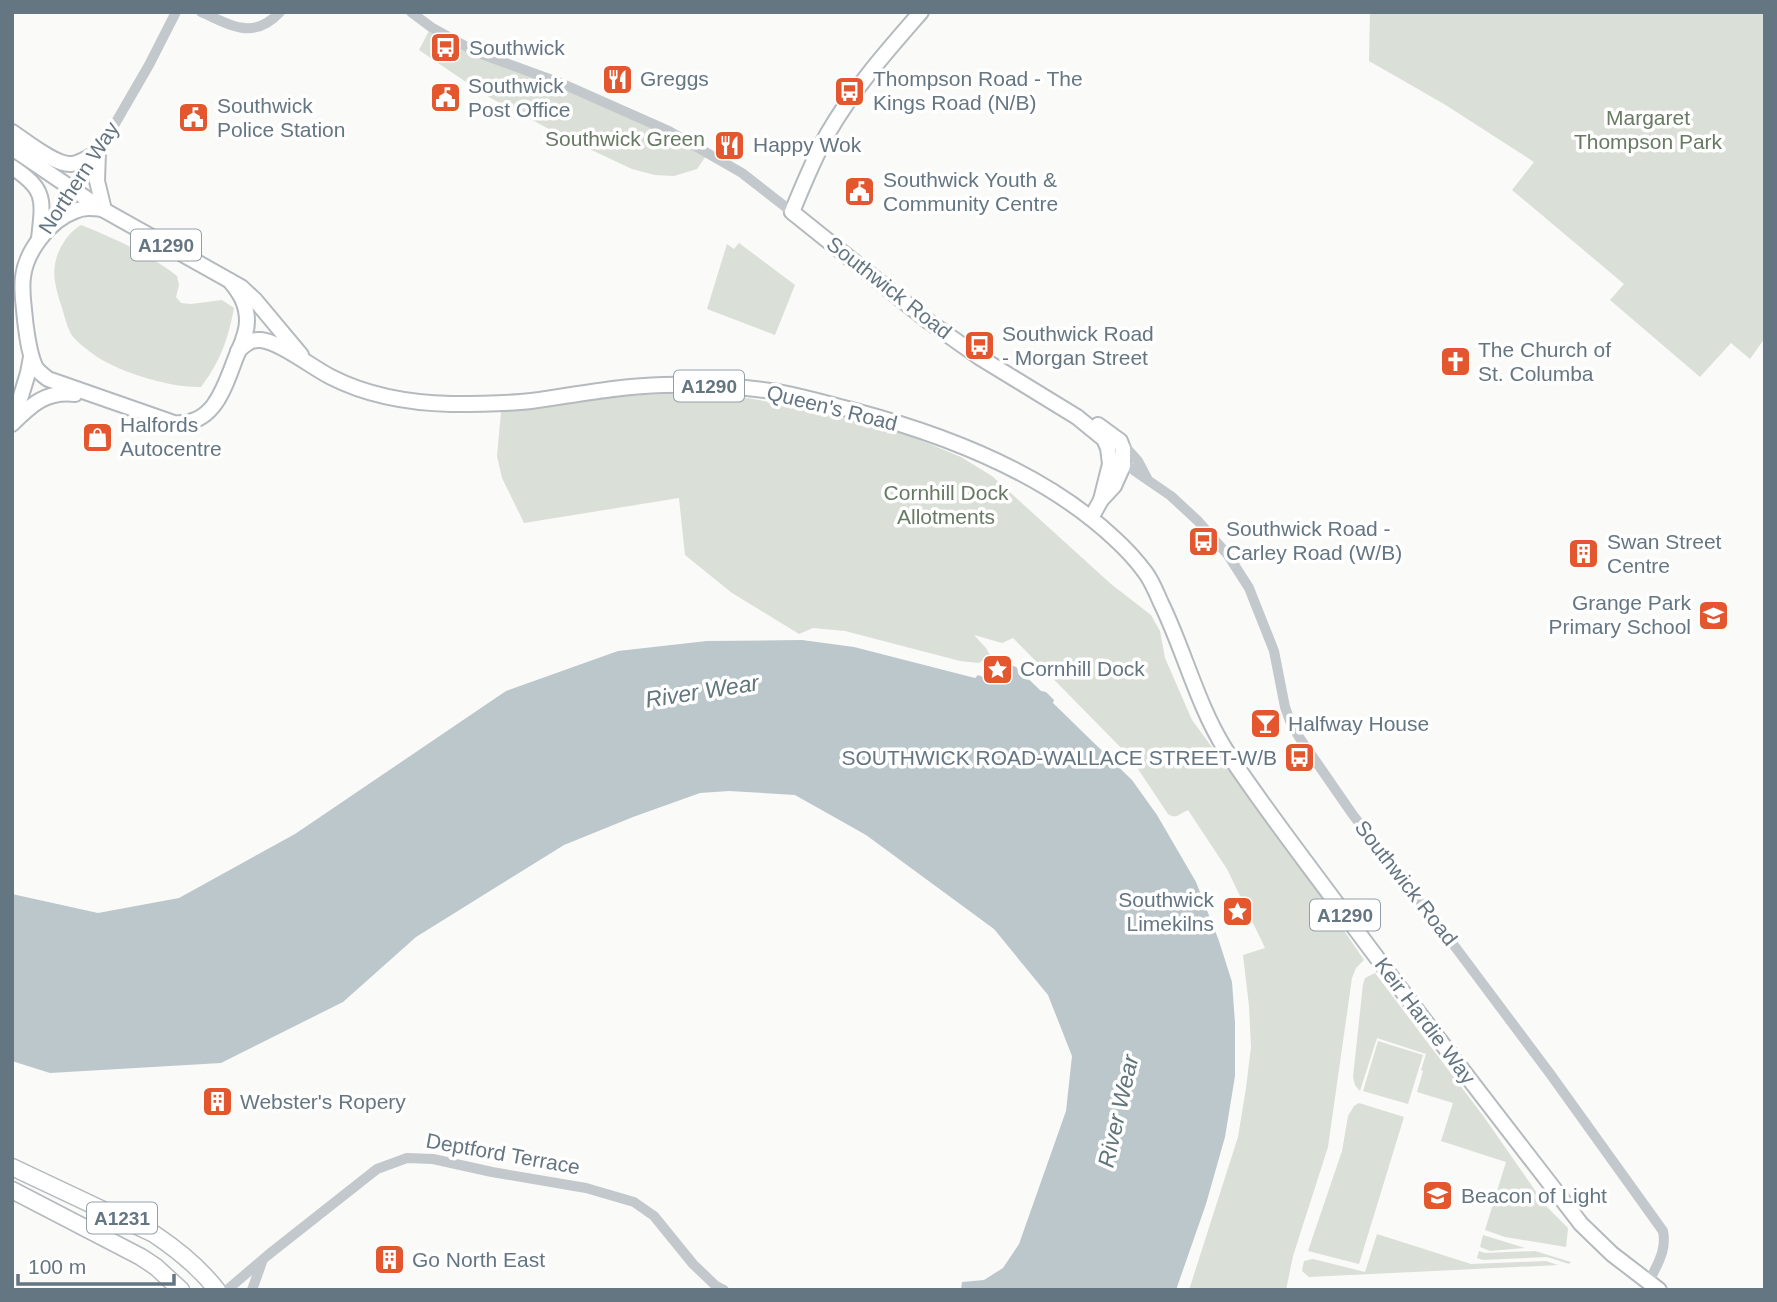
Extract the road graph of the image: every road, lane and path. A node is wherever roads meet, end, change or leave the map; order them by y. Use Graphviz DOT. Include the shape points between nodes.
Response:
graph roads {
  1 [pos="176,12"];
  2 [pos="201,12"];
  3 [pos="281,12"];
  4 [pos="411,12"];
  5 [pos="921,12"];
  6 [pos="12,132"];
  7 [pos="12,148"];
  8 [pos="97,152"];
  9 [pos="12,167"];
  10 [pos="71,187"];
  11 [pos="103,209"];
  12 [pos="792,212"];
  13 [pos="39,239"];
  14 [pos="230,281"];
  15 [pos="238,351"];
  16 [pos="31,354"];
  17 [pos="309,363"];
  18 [pos="91,395"];
  19 [pos="1077,417"];
  20 [pos="12,423"];
  21 [pos="1104,439"];
  22 [pos="1120,441"];
  23 [pos="1123,461"];
  24 [pos="1149,481"];
  25 [pos="1101,500"];
  26 [pos="1091,518"];
  27 [pos="12,1167"];
  28 [pos="12,1190"];
  29 [pos="265,1257"];
  30 [pos="1654,1286"];
  31 [pos="181,1290"];
  32 [pos="217,1290"];
  33 [pos="228,1290"];
  34 [pos="252,1290"];
  35 [pos="724,1290"];
  1 -- 8 [label="street, Northern Way"];
  2 -- 3 [label="street" via="245,29 259,27"];
  4 -- 12 [label="street, Southwick Road" via="476,52 669,131 742,173"];
  5 -- 12 [label="main road" via="843,109"];
  6 -- 8 [label="main road" via="63,162 72,164"];
  7 -- 10 [label="main road, A1290"];
  8 -- 10 [label="street, Northern Way"];
  8 -- 11 [label="main road"];
  9 -- 13 [label="main road" via="42,198"];
  10 -- 11 [label="main road, A1290"];
  10 -- 13 [label="street, Northern Way"];
  11 -- 13 [label="main road" via="73,211"];
  11 -- 14 [label="main road, A1290"];
  12 -- 19 [label="main road, Southwick Road" via="928,321"];
  13 -- 16 [label="main road, Northern Way" via="27,260 23,282"];
  14 -- 15 [label="main road" via="241,295 247,320"];
  14 -- 17 [label="main road, A1290" via="254,300"];
  15 -- 17 [label="main road, A1290" via="244,344 262,340"];
  15 -- 18 [label="main road" via="214,406 184,424"];
  16 -- 18 [label="main road, Northern Way" via="48,379"];
  16 -- 20 [label="main road, Northern Way"];
  17 -- 26 [label="main road, Queen's Road / A1290" via="379,396 445,404 527,401 661,385 778,392 893,421 970,450 1035,482"];
  18 -- 20 [label="main road" via="63,393 41,399"];
  19 -- 21 [label="main road"];
  19 -- 22 [label="main road" via="1097,424"];
  21 -- 23 [label="street, Southwick Road"];
  21 -- 25 [label="main road" via="1110,464"];
  22 -- 23 [label="main road"];
  22 -- 24 [label="street, Southwick Road"];
  23 -- 24 [label="street, Southwick Road"];
  23 -- 25 [label="main road" via="1114,486"];
  24 -- 30 [label="street, Southwick Road" via="1171,496 1228,555 1249,588 1269,639 1285,707 1298,737 1663,1231 1664,1249"];
  25 -- 26 [label="main road"];
  26 -- 30 [label="main road, Keir Hardie Way / A1290" via="1147,575 1219,738 1262,803 1581,1224"];
  27 -- 32 [label="highway, A1231" via="154,1234 176,1248"];
  28 -- 31 [label="highway, A1231" via="141,1257"];
  29 -- 33 [label="street, Deptford Terrace"];
  29 -- 34 [label="street"];
  29 -- 35 [label="street, Deptford Terrace" via="377,1168 407,1158 433,1159 586,1188 634,1202 654,1216 693,1264"];
}
